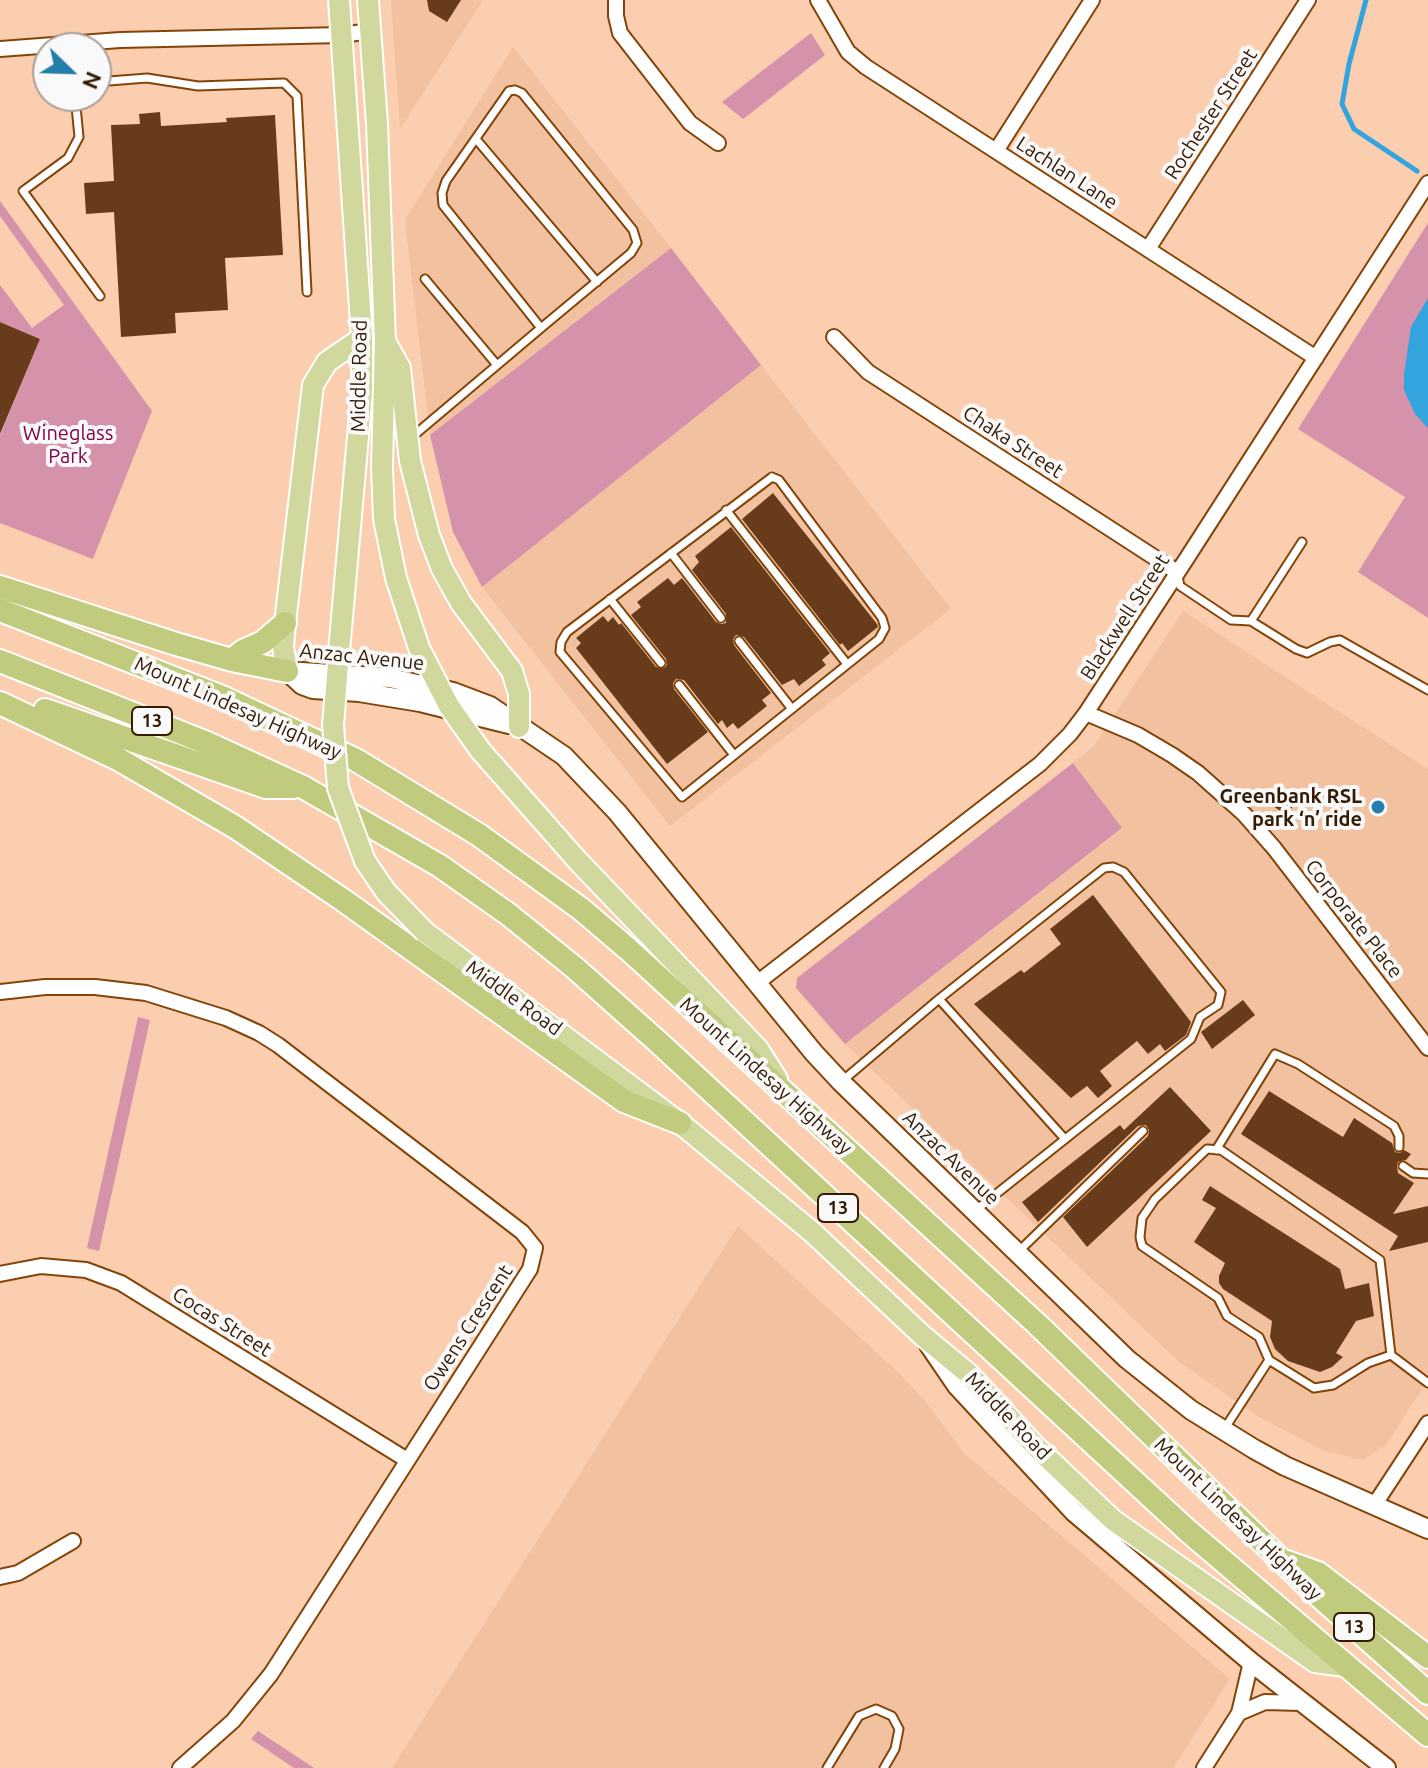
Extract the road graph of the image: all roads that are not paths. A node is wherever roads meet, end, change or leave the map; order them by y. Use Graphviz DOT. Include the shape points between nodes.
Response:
graph roads {
  1 [pos="339,0"];
  2 [pos="368,0"];
  3 [pos="616,0"];
  4 [pos="818,0"];
  5 [pos="1092,0"];
  6 [pos="1308,0"];
  7 [pos="370,31"];
  8 [pos="342,35"];
  9 [pos="112,44"];
  10 [pos="32,48"];
  11 [pos="0,49"];
  12 [pos="112,81"];
  13 [pos="77,112"];
  14 [pos="476,139"];
  15 [pos="718,143"];
  16 [pos="996,151"];
  17 [pos="1428,183"];
  18 [pos="1148,249"];
  19 [pos="425,279"];
  20 [pos="597,282"];
  21 [pos="307,292"];
  22 [pos="100,296"];
  23 [pos="541,328"];
  24 [pos="834,337"];
  25 [pos="362,338"];
  26 [pos="385,342"];
  27 [pos="1316,358"];
  28 [pos="497,365"];
  29 [pos="407,441"];
  30 [pos="726,510"];
  31 [pos="1302,542"];
  32 [pos="671,553"];
  33 [pos="1177,572"];
  34 [pos="0,587"];
  35 [pos="610,599"];
  36 [pos="0,610"];
  37 [pos="721,618"];
  38 [pos="1251,621"];
  39 [pos="285,623"];
  40 [pos="739,641"];
  41 [pos="232,660"];
  42 [pos="0,661"];
  43 [pos="661,663"];
  44 [pos="847,664"];
  45 [pos="287,671"];
  46 [pos="679,685"];
  47 [pos="1428,690"];
  48 [pos="0,700"];
  49 [pos="792,709"];
  50 [pos="1086,713"];
  51 [pos="519,727"];
  52 [pos="734,755"];
  53 [pos="303,787"];
  54 [pos="757,983"];
  55 [pos="0,992"];
  56 [pos="939,999"];
  57 [pos="1428,1048"];
  58 [pos="841,1082"];
  59 [pos="787,1096"];
  60 [pos="680,1123"];
  61 [pos="1143,1131"];
  62 [pos="1064,1138"];
  63 [pos="1399,1147"];
  64 [pos="1216,1150"];
  65 [pos="1403,1166"];
  66 [pos="1428,1174"];
  67 [pos="975,1211"];
  68 [pos="1017,1253"];
  69 [pos="0,1274"];
  70 [pos="923,1336"];
  71 [pos="1391,1355"];
  72 [pos="1269,1360"];
  73 [pos="1428,1383"];
  74 [pos="1428,1423"];
  75 [pos="1223,1431"];
  76 [pos="407,1460"];
  77 [pos="1375,1504"];
  78 [pos="1428,1529"];
  79 [pos="73,1541"];
  80 [pos="1281,1560"];
  81 [pos="0,1577"];
  82 [pos="1428,1657"];
  83 [pos="1251,1662"];
  84 [pos="1344,1666"];
  85 [pos="1428,1693"];
  86 [pos="1301,1703"];
  87 [pos="1239,1713"];
  88 [pos="1428,1735"];
  89 [pos="180,1768"];
  90 [pos="827,1768"];
  91 [pos="884,1768"];
  92 [pos="1204,1768"];
  93 [pos="1386,1768"];
  1 -- 8 [label="main road, Middle Road"];
  2 -- 7 [label="main road, Middle Road"];
  3 -- 15 [label="street" via="620,33 690,123"];
  4 -- 16 [label="street, Lachlan Lane" via="848,52"];
  5 -- 16 [label="street"];
  6 -- 18 [label="street, Rochester Street"];
  7 -- 8 [label="street"];
  7 -- 26 [label="main road, Middle Road"];
  8 -- 9 [label="street"];
  8 -- 25 [label="main road, Middle Road"];
  10 -- 11 [label="street"];
  12 -- 21 [label="lane" via="147,78 198,86 284,83 297,96"];
  13 -- 22 [label="lane" via="79,137 68,158 23,191"];
  14 -- 20 [label="lane"];
  14 -- 20 [label="lane" via="509,91 522,93 633,230 637,243 631,253"];
  14 -- 23 [label="lane" via="446,181 443,205"];
  16 -- 18 [label="street, Lachlan Lane"];
  17 -- 27 [label="street, Blackwell Street"];
  18 -- 27 [label="street, Lachlan Lane"];
  19 -- 28 [label="lane"];
  20 -- 23 [label="lane"];
  23 -- 28 [label="lane"];
  24 -- 33 [label="street, Chaka Street" via="868,372"];
  25 -- 39 [label="main road" via="327,362 313,385"];
  25 -- 60 [label="main road, Middle Road, bridge" via="333,725 338,788 365,861 425,932"];
  26 -- 29 [label="main road" via="400,368"];
  26 -- 59 [label="main road, Middle Road, bridge" via="384,519 419,648 449,706 480,750 578,861 758,1049"];
  27 -- 33 [label="street, Blackwell Street"];
  28 -- 29 [label="lane"];
  29 -- 51 [label="main road" via="442,569 517,681"];
  30 -- 32 [label="lane"];
  30 -- 44 [label="lane"];
  30 -- 44 [label="lane" via="772,477 779,480 882,618 885,628 879,639"];
  31 -- 38 [label="lane"];
  32 -- 35 [label="lane"];
  32 -- 37 [label="lane"];
  33 -- 38 [label="lane" via="1185,590 1231,620"];
  33 -- 50 [label="street, Blackwell Street"];
  34 -- 41 [label="highway"];
  35 -- 43 [label="lane"];
  35 -- 52 [label="lane" via="567,632 560,652 682,797"];
  36 -- 59 [label="highway, Mount Lindesay Highway / 13" via="222,697 356,760 430,802 581,909"];
  38 -- 47 [label="lane" via="1307,653 1340,640"];
  39 -- 41 [label="highway"];
  39 -- 45 [label="main road"];
  40 -- 49 [label="lane"];
  41 -- 45 [label="highway"];
  42 -- 53 [label="highway, Mount Lindesay Highway / 13"];
  44 -- 49 [label="lane"];
  45 -- 51 [label="main road, Anzac Avenue" via="313,689 420,702"];
  46 -- 52 [label="lane"];
  48 -- 53 [label="highway" via="16,700 266,787"];
  48 -- 60 [label="highway" via="118,759 235,827 624,1101"];
  49 -- 52 [label="lane"];
  50 -- 54 [label="street, Blackwell Street" via="1040,764"];
  50 -- 57 [label="street, Corporate Place" via="1172,755 1244,814"];
  51 -- 54 [label="main road, Anzac Avenue" via="564,756 587,779"];
  53 -- 84 [label="highway, Mount Lindesay Highway / 13" via="440,866 575,968 1188,1531"];
  54 -- 58 [label="main road, Anzac Avenue"];
  55 -- 76 [label="street, Owens Crescent" via="95,987 146,993 226,1018 278,1045 522,1232 535,1248 530,1269"];
  56 -- 58 [label="lane"];
  56 -- 62 [label="lane"];
  56 -- 62 [label="lane" via="1104,868 1124,872 1221,992 1221,999 1200,1017 1191,1039"];
  58 -- 67 [label="main road, Anzac Avenue"];
  59 -- 80 [label="highway, Mount Lindesay Highway / 13" via="1038,1325"];
  60 -- 70 [label="main road, Middle Road" via="812,1232"];
  61 -- 68 [label="lane"];
  62 -- 67 [label="lane"];
  63 -- 64 [label="lane" via="1394,1126 1275,1054"];
  64 -- 71 [label="lane" via="1380,1260"];
  64 -- 72 [label="lane" via="1207,1149 1155,1199 1142,1218 1142,1246 1218,1298 1227,1316 1259,1337"];
  65 -- 66 [label="lane"];
  67 -- 68 [label="main road, Anzac Avenue"];
  68 -- 75 [label="main road, Anzac Avenue" via="1127,1359"];
  69 -- 76 [label="street, Cocas Street" via="41,1266 86,1270 121,1283"];
  70 -- 83 [label="main road" via="957,1386 1074,1512"];
  70 -- 84 [label="main road, Middle Road" via="970,1375 1113,1520 1315,1662"];
  71 -- 72 [label="lane" via="1333,1385 1314,1388"];
  71 -- 73 [label="lane"];
  72 -- 75 [label="lane"];
  74 -- 77 [label="street"];
  75 -- 77 [label="main road, Anzac Avenue" via="1285,1466"];
  76 -- 89 [label="street, Owens Crescent" via="271,1674 233,1721"];
  77 -- 78 [label="main road, Anzac Avenue"];
  79 -- 81 [label="street" via="18,1573"];
  80 -- 82 [label="highway" via="1318,1573"];
  80 -- 85 [label="highway, Mount Lindesay Highway / 13"];
  83 -- 86 [label="main road"];
  83 -- 87 [label="street"];
  84 -- 88 [label="highway, Mount Lindesay Highway / 13"];
  86 -- 87 [label="street" via="1265,1702"];
  86 -- 93 [label="main road"];
  87 -- 92 [label="street"];
  90 -- 91 [label="lane" via="859,1716 876,1709 892,1716 899,1729"];
}
